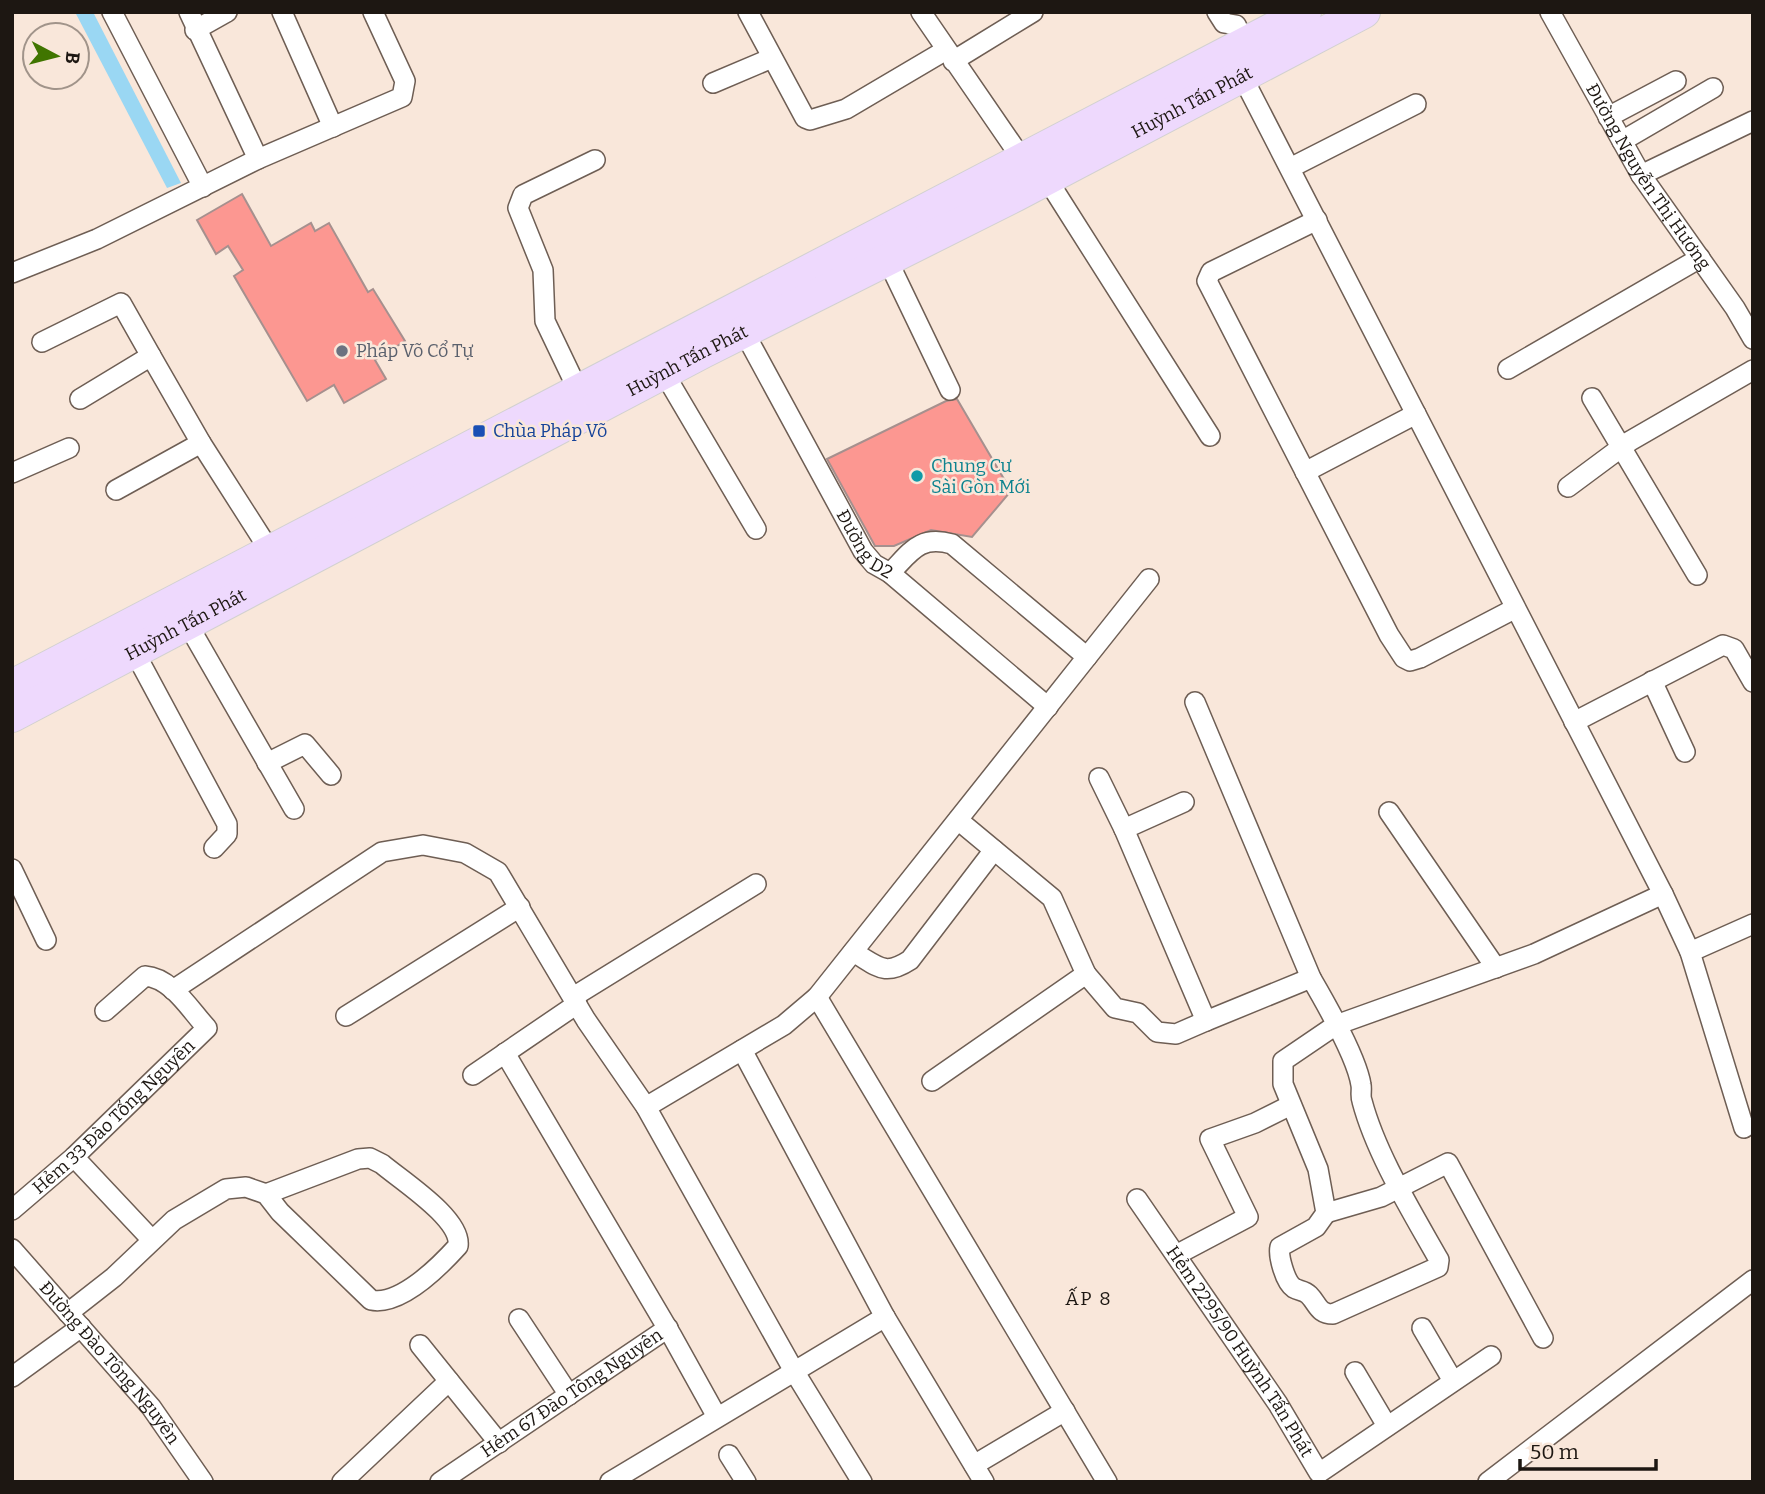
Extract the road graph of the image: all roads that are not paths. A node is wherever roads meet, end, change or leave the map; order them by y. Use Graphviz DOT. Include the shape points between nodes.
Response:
graph roads {
  1 [pos="112,12"];
  2 [pos="227,12"];
  3 [pos="282,12"];
  4 [pos="373,12"];
  5 [pos="748,12"];
  6 [pos="920,12"];
  7 [pos="1032,12"];
  8 [pos="1217,12"];
  9 [pos="1305,12"];
  10 [pos="1364,12"];
  11 [pos="1549,12"];
  12 [pos="192,21"];
  13 [pos="1245,43"];
  14 [pos="949,56"];
  15 [pos="772,58"];
  16 [pos="1242,76"];
  17 [pos="1676,81"];
  18 [pos="713,83"];
  19 [pos="1713,88"];
  20 [pos="1416,103"];
  21 [pos="1608,117"];
  22 [pos="1753,121"];
  23 [pos="333,127"];
  24 [pos="1622,141"];
  25 [pos="258,159"];
  26 [pos="1022,159"];
  27 [pos="595,160"];
  28 [pos="1290,168"];
  29 [pos="1641,175"];
  30 [pos="1047,179"];
  31 [pos="203,187"];
  32 [pos="1317,220"];
  33 [pos="1700,258"];
  34 [pos="887,259"];
  35 [pos="12,272"];
  36 [pos="744,332"];
  37 [pos="1753,339"];
  38 [pos="42,342"];
  39 [pos="151,356"];
  40 [pos="1508,369"];
  41 [pos="1753,370"];
  42 [pos="664,373"];
  43 [pos="578,390"];
  44 [pos="950,390"];
  45 [pos="1592,398"];
  46 [pos="80,399"];
  47 [pos="1416,414"];
  48 [pos="1210,436"];
  49 [pos="201,443"];
  50 [pos="1621,447"];
  51 [pos="69,448"];
  52 [pos="1305,472"];
  53 [pos="12,473"];
  54 [pos="442,475"];
  55 [pos="1568,487"];
  56 [pos="116,490"];
  57 [pos="756,529"];
  58 [pos="270,551"];
  59 [pos="890,573"];
  60 [pos="1698,575"];
  61 [pos="1149,579"];
  62 [pos="1514,608"];
  63 [pos="187,624"];
  64 [pos="134,651"];
  65 [pos="1087,657"];
  66 [pos="1652,681"];
  67 [pos="1753,682"];
  68 [pos="12,686"];
  69 [pos="1195,702"];
  70 [pos="1048,707"];
  71 [pos="12,716"];
  72 [pos="1574,722"];
  73 [pos="1685,752"];
  74 [pos="267,763"];
  75 [pos="331,775"];
  76 [pos="1099,778"];
  77 [pos="1184,802"];
  78 [pos="294,809"];
  79 [pos="1389,812"];
  80 [pos="958,820"];
  81 [pos="1124,829"];
  82 [pos="214,848"];
  83 [pos="994,850"];
  84 [pos="12,869"];
  85 [pos="756,884"];
  86 [pos="1663,894"];
  87 [pos="520,907"];
  88 [pos="1753,924"];
  89 [pos="46,940"];
  90 [pos="1690,952"];
  91 [pos="853,953"];
  92 [pos="1496,968"];
  93 [pos="1086,974"];
  94 [pos="1311,978"];
  95 [pos="173,990"];
  96 [pos="817,997"];
  97 [pos="575,1001"];
  98 [pos="105,1010"];
  99 [pos="346,1016"];
  100 [pos="1206,1021"];
  101 [pos="1336,1025"];
  102 [pos="742,1050"];
  103 [pos="505,1053"];
  104 [pos="473,1074"];
  105 [pos="932,1081"];
  106 [pos="1291,1105"];
  107 [pos="646,1107"];
  108 [pos="1744,1128"];
  109 [pos="74,1157"];
  110 [pos="1398,1188"];
  111 [pos="266,1194"];
  112 [pos="1137,1199"];
  113 [pos="12,1210"];
  114 [pos="1326,1213"];
  115 [pos="152,1240"];
  116 [pos="12,1249"];
  117 [pos="1178,1254"];
  118 [pos="1753,1280"];
  119 [pos="885,1317"];
  120 [pos="519,1319"];
  121 [pos="74,1320"];
  122 [pos="668,1328"];
  123 [pos="1422,1328"];
  124 [pos="1543,1338"];
  125 [pos="420,1345"];
  126 [pos="1491,1356"];
  127 [pos="794,1371"];
  128 [pos="1355,1373"];
  129 [pos="12,1377"];
  130 [pos="449,1381"];
  131 [pos="1453,1381"];
  132 [pos="569,1395"];
  133 [pos="1065,1411"];
  134 [pos="717,1417"];
  135 [pos="1387,1426"];
  136 [pos="499,1443"];
  137 [pos="729,1455"];
  138 [pos="979,1473"];
  139 [pos="1311,1477"];
  140 [pos="857,1480"];
  141 [pos="203,1482"];
  142 [pos="342,1482"];
  143 [pos="440,1482"];
  144 [pos="610,1482"];
  145 [pos="746,1482"];
  146 [pos="1107,1482"];
  147 [pos="1488,1482"];
  1 -- 31 [label="street"];
  2 -- 12 [label="street"];
  3 -- 23 [label="street"];
  4 -- 23 [label="street" via="406,89 402,97"];
  5 -- 15 [label="street"];
  6 -- 14 [label="street"];
  7 -- 14 [label="street"];
  8 -- 13 [label="street" via="1224,23 1236,25"];
  9 -- 13 [label="main road, Huỳnh Tấn Phát"];
  10 -- 16 [label="main road, Huỳnh Tấn Phát"];
  11 -- 21 [label="street, Đường Nguyễn Thị Hương"];
  12 -- 25 [label="street"];
  13 -- 26 [label="main road, Huỳnh Tấn Phát"];
  14 -- 15 [label="street" via="846,109 810,120"];
  14 -- 26 [label="street"];
  15 -- 18 [label="street"];
  16 -- 28 [label="street"];
  16 -- 30 [label="main road, Huỳnh Tấn Phát"];
  17 -- 21 [label="street"];
  19 -- 24 [label="street"];
  20 -- 28 [label="street"];
  21 -- 24 [label="street, Đường Nguyễn Thị Hương"];
  22 -- 29 [label="street"];
  23 -- 25 [label="street"];
  24 -- 29 [label="street, Đường Nguyễn Thị Hương"];
  25 -- 31 [label="street"];
  26 -- 43 [label="main road, Huỳnh Tấn Phát"];
  27 -- 43 [label="street" via="523,195 518,208 543,270 545,321"];
  28 -- 32 [label="street"];
  29 -- 33 [label="street, Đường Nguyễn Thị Hương"];
  30 -- 34 [label="main road, Huỳnh Tấn Phát"];
  30 -- 48 [label="street"];
  31 -- 35 [label="street" via="97,239"];
  32 -- 47 [label="street"];
  32 -- 52 [label="street" via="1211,272 1207,281"];
  33 -- 37 [label="street, Đường Nguyễn Thị Hương"];
  33 -- 40 [label="street"];
  34 -- 36 [label="main road, Huỳnh Tấn Phát"];
  34 -- 44 [label="street"];
  36 -- 42 [label="main road, Huỳnh Tấn Phát"];
  36 -- 59 [label="street, Đường D2" via="863,551"];
  38 -- 39 [label="street" via="118,303"];
  39 -- 46 [label="street"];
  39 -- 49 [label="street"];
  41 -- 50 [label="street"];
  42 -- 54 [label="main road, Huỳnh Tấn Phát"];
  42 -- 57 [label="street"];
  43 -- 54 [label="main road, Huỳnh Tấn Phát"];
  45 -- 50 [label="street"];
  47 -- 52 [label="street"];
  47 -- 62 [label="street"];
  49 -- 56 [label="street"];
  49 -- 58 [label="street"];
  50 -- 55 [label="street"];
  50 -- 60 [label="street"];
  51 -- 53 [label="street"];
  52 -- 62 [label="street" via="1404,658 1420,658"];
  54 -- 58 [label="main road, Huỳnh Tấn Phát"];
  54 -- 63 [label="main road, Huỳnh Tấn Phát"];
  58 -- 68 [label="main road, Huỳnh Tấn Phát"];
  59 -- 65 [label="street" via="921,542 952,544"];
  59 -- 70 [label="street, Đường D2"];
  61 -- 65 [label="street"];
  62 -- 72 [label="street"];
  63 -- 64 [label="main road, Huỳnh Tấn Phát"];
  63 -- 74 [label="street"];
  64 -- 71 [label="main road, Huỳnh Tấn Phát"];
  64 -- 82 [label="street" via="227,824 227,834"];
  65 -- 70 [label="street"];
  66 -- 67 [label="street" via="1730,645"];
  66 -- 72 [label="street"];
  66 -- 73 [label="street"];
  69 -- 94 [label="street"];
  70 -- 80 [label="street"];
  72 -- 86 [label="street"];
  74 -- 75 [label="street" via="305,744"];
  74 -- 78 [label="street"];
  76 -- 81 [label="street"];
  77 -- 81 [label="street"];
  79 -- 92 [label="street"];
  80 -- 83 [label="street"];
  80 -- 91 [label="street"];
  81 -- 100 [label="street"];
  83 -- 91 [label="street" via="910,960 892,971"];
  83 -- 93 [label="street" via="1052,898"];
  84 -- 89 [label="street"];
  85 -- 97 [label="street"];
  86 -- 90 [label="street"];
  86 -- 92 [label="street"];
  87 -- 95 [label="street" via="498,872 465,853 424,845 382,852"];
  87 -- 97 [label="street"];
  87 -- 99 [label="street"];
  88 -- 90 [label="street"];
  90 -- 108 [label="street"];
  91 -- 96 [label="street"];
  92 -- 101 [label="street"];
  93 -- 100 [label="street" via="1115,1008 1138,1013 1157,1032 1177,1034"];
  93 -- 105 [label="street"];
  94 -- 100 [label="street"];
  94 -- 101 [label="street"];
  95 -- 98 [label="street, Hẻm 33 Đào Tống Nguyên" via="153,976 145,976"];
  95 -- 109 [label="street, Hẻm 33 Đào Tống Nguyên" via="207,1028"];
  96 -- 102 [label="street" via="784,1025"];
  96 -- 133 [label="street"];
  97 -- 103 [label="street"];
  97 -- 107 [label="street"];
  101 -- 106 [label="street" via="1283,1061 1283,1084"];
  101 -- 110 [label="street"];
  102 -- 107 [label="street"];
  102 -- 119 [label="street"];
  103 -- 104 [label="street"];
  103 -- 122 [label="street"];
  106 -- 114 [label="street" via="1318,1169"];
  106 -- 117 [label="street" via="1210,1139 1248,1217"];
  107 -- 127 [label="street"];
  109 -- 113 [label="street, Hẻm 33 Đào Tống Nguyên"];
  109 -- 115 [label="street"];
  110 -- 114 [label="street"];
  110 -- 114 [label="street" via="1439,1260 1437,1267 1333,1314 1320,1311 1310,1296 1290,1284 1278,1252 1316,1227"];
  110 -- 124 [label="street" via="1444,1163 1451,1166"];
  111 -- 111 [label="street" via="371,1300 385,1303 400,1297 458,1246 460,1237 451,1221 370,1158"];
  111 -- 115 [label="street" via="246,1187 226,1189 174,1220"];
  112 -- 117 [label="street, Hẻm 2295/90 Huỳnh Tấn Phát"];
  115 -- 121 [label="street"];
  116 -- 121 [label="street, Đường Đào Tông Nguyên"];
  117 -- 139 [label="street, Hẻm 2295/90 Huỳnh Tấn Phát" via="1278,1404"];
  118 -- 147 [label="street"];
  119 -- 127 [label="street"];
  119 -- 138 [label="street"];
  120 -- 132 [label="street"];
  121 -- 129 [label="street"];
  121 -- 141 [label="street, Đường Đào Tông Nguyên" via="151,1407"];
  122 -- 132 [label="street, Hẻm 67 Đào Tông Nguyên"];
  122 -- 134 [label="street"];
  123 -- 131 [label="street"];
  125 -- 130 [label="street"];
  126 -- 131 [label="street, Hẻm 2295/90 Huỳnh Tấn Phát"];
  127 -- 134 [label="street"];
  127 -- 140 [label="street"];
  128 -- 135 [label="street"];
  130 -- 136 [label="street"];
  130 -- 142 [label="street"];
  131 -- 135 [label="street, Hẻm 2295/90 Huỳnh Tấn Phát"];
  132 -- 136 [label="street, Hẻm 67 Đào Tông Nguyên"];
  133 -- 138 [label="street"];
  133 -- 146 [label="street"];
  134 -- 144 [label="street"];
  135 -- 139 [label="street, Hẻm 2295/90 Huỳnh Tấn Phát"];
  136 -- 143 [label="street, Hẻm 67 Đào Tông Nguyên"];
  137 -- 145 [label="street"];
}
